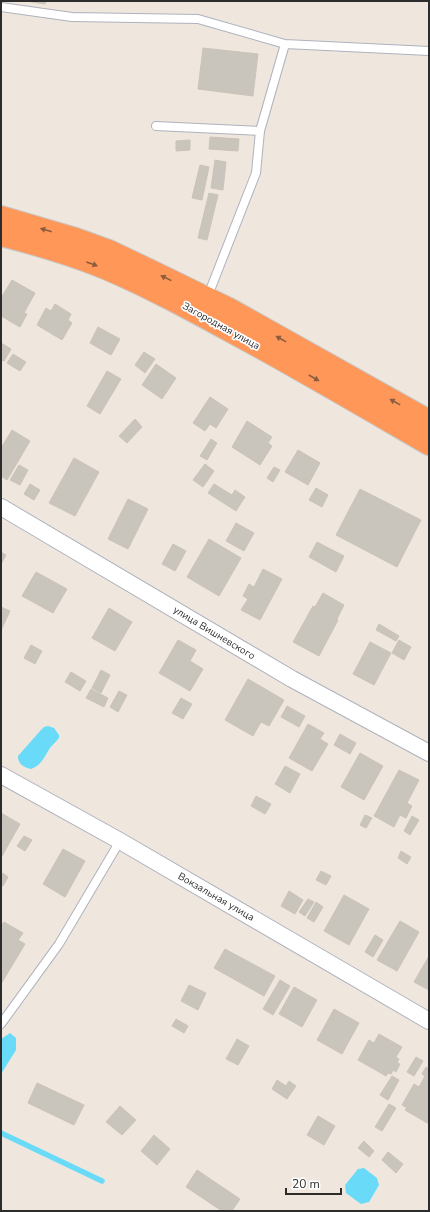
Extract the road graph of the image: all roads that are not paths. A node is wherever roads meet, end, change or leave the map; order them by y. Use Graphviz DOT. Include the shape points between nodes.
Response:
graph roads {
  1 [pos="1,7"];
  2 [pos="285,44"];
  3 [pos="429,51"];
  4 [pos="156,126"];
  5 [pos="260,131"];
  6 [pos="1,218"];
  7 [pos="1,235"];
  8 [pos="207,298"];
  9 [pos="429,421"];
  10 [pos="429,444"];
  11 [pos="1,507"];
  12 [pos="429,754"];
  13 [pos="1,775"];
  14 [pos="120,841"];
  15 [pos="429,1021"];
  16 [pos="1,1024"];
  1 -- 2 [label="lane" via="72,17 198,19"];
  2 -- 3 [label="lane"];
  2 -- 5 [label="lane"];
  4 -- 5 [label="lane"];
  5 -- 8 [label="lane" via="256,173"];
  8 -- 6 [label="highway, Загородная улица, one-way" via="109,251"];
  7 -- 10 [label="highway, Загородная улица, one-way" via="97,266 186,307"];
  9 -- 8 [label="highway, Загородная улица, one-way"];
  11 -- 12 [label="street, улица Вишневского" via="292,679"];
  13 -- 14 [label="street, Вокзальная улица"];
  14 -- 15 [label="street, Вокзальная улица"];
  14 -- 16 [label="lane" via="59,944"];
}
